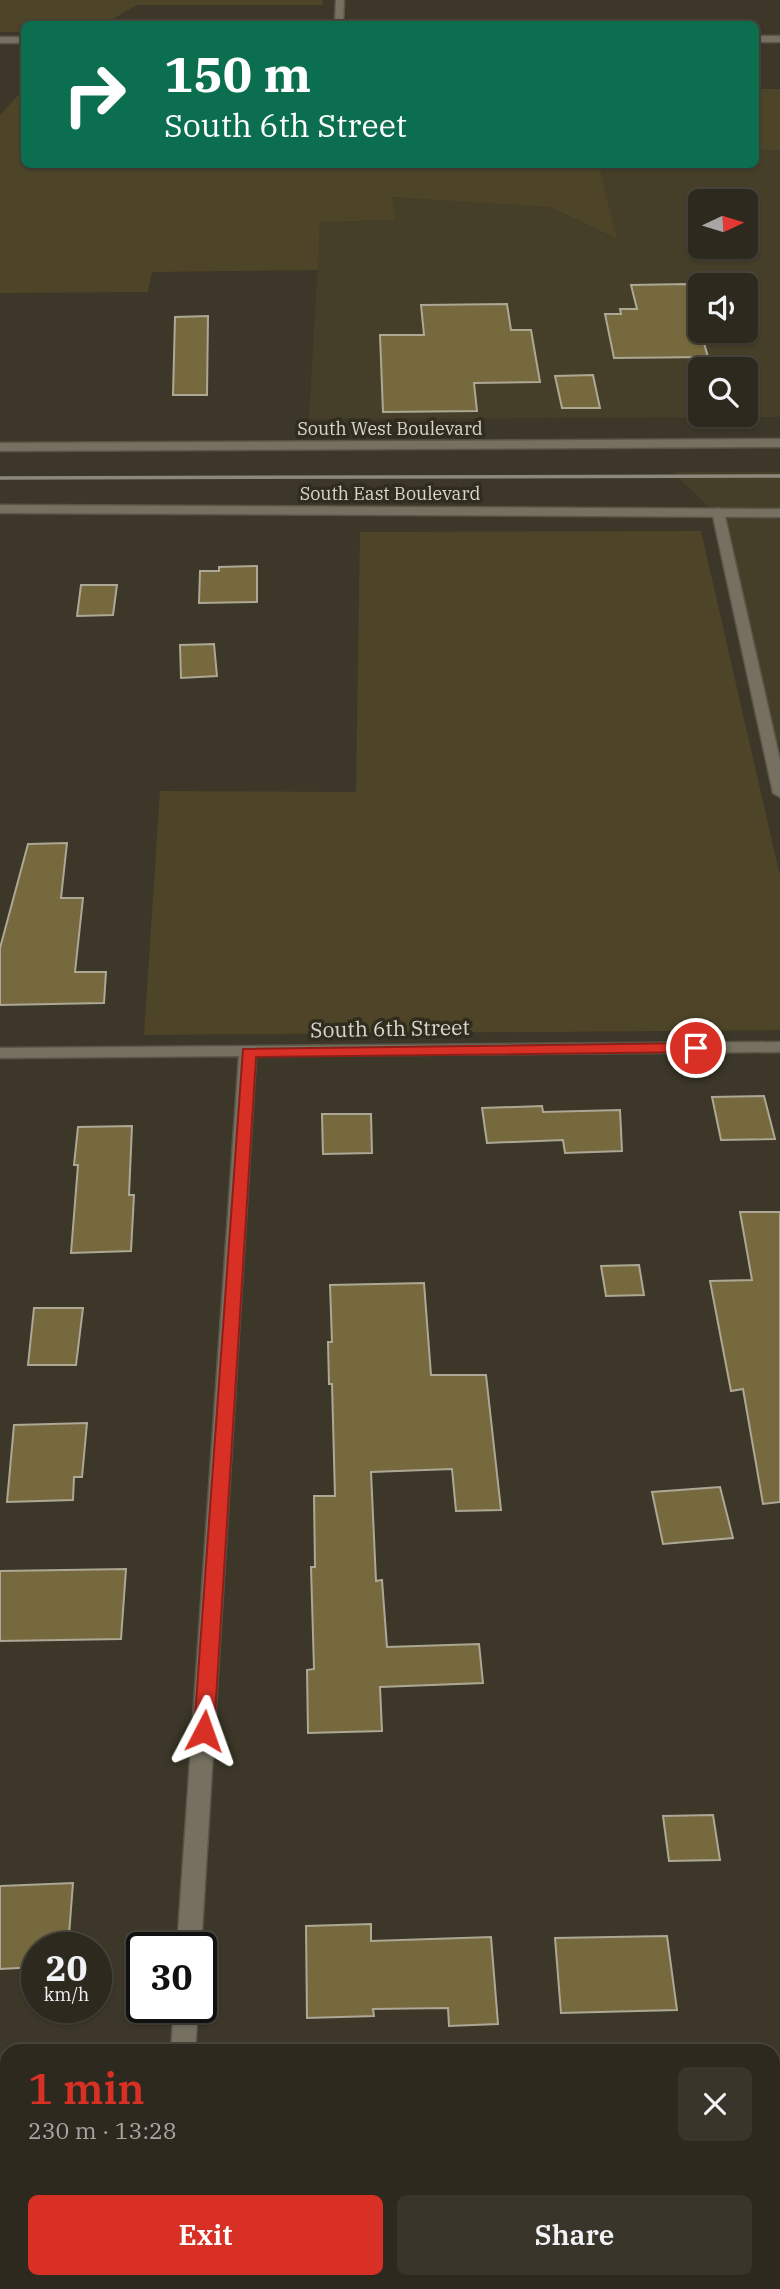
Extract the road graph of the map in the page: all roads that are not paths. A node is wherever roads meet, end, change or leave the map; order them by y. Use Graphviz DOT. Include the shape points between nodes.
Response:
graph roads {
  1 [pos="341,0"];
  2 [pos="340,21"];
  3 [pos="759,39"];
  4 [pos="780,39"];
  5 [pos="0,40"];
  6 [pos="21,40"];
  7 [pos="780,443"];
  8 [pos="0,447"];
  9 [pos="0,509"];
  10 [pos="718,512"];
  11 [pos="780,513"];
  12 [pos="780,793"];
  13 [pos="780,1047"];
  14 [pos="248,1052"];
  15 [pos="0,1053"];
  16 [pos="191,1932"];
  17 [pos="185,2023"];
  18 [pos="183,2044"];
  1 -- 2 [label="street"];
  3 -- 4 [label="street"];
  5 -- 6 [label="street"];
  7 -- 8 [label="street, South West Boulevard"];
  9 -- 10 [label="street, South East Boulevard"];
  10 -- 11 [label="street, South East Boulevard"];
  10 -- 12 [label="street"];
  13 -- 14 [label="street, South 6th Street"];
  14 -- 15 [label="street, South 6th Street"];
  14 -- 16 [label="street"];
  17 -- 18 [label="street"];
}
